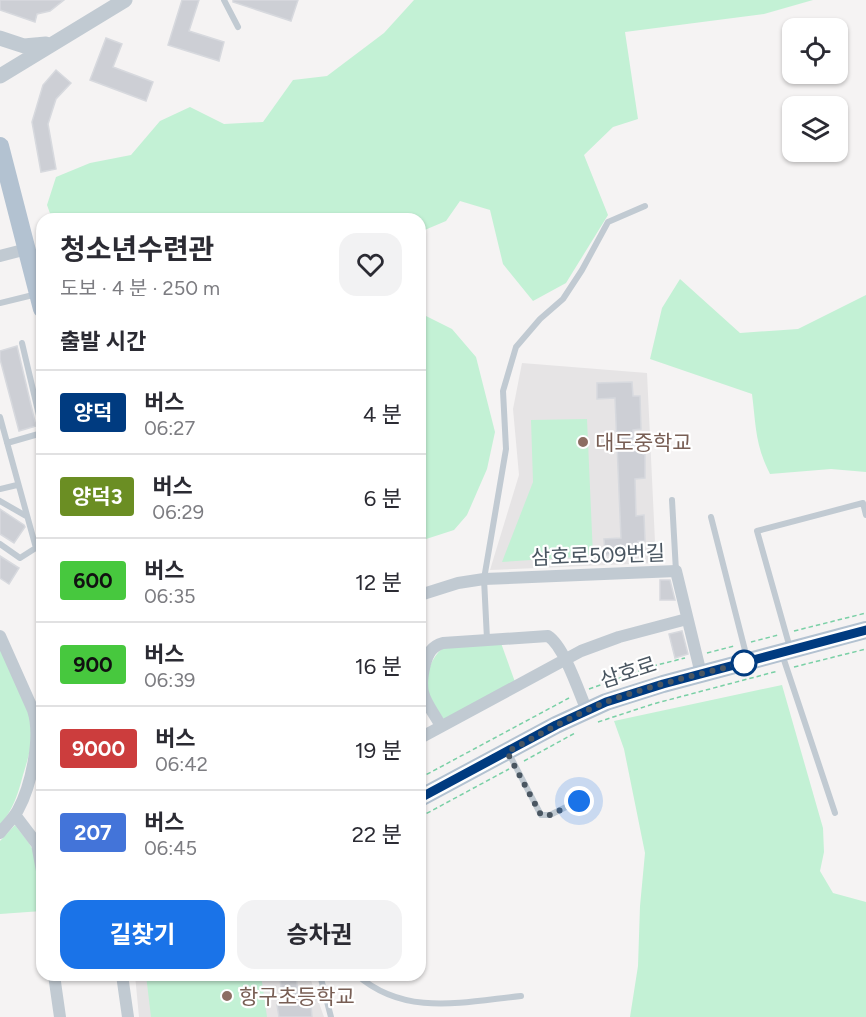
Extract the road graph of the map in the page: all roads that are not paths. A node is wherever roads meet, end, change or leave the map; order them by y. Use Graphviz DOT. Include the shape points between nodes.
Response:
graph roads {
  1 [pos="125,0"];
  2 [pos="224,0"];
  3 [pos="238,27"];
  4 [pos="0,38"];
  5 [pos="51,43"];
  6 [pos="0,76"];
  7 [pos="0,146"];
  8 [pos="645,206"];
  9 [pos="27,249"];
  10 [pos="0,256"];
  11 [pos="36,285"];
  12 [pos="36,301"];
  13 [pos="0,303"];
  14 [pos="22,343"];
  15 [pos="36,402"];
  16 [pos="0,417"];
  17 [pos="36,435"];
  18 [pos="7,443"];
  19 [pos="17,485"];
  20 [pos="0,489"];
  21 [pos="672,500"];
  22 [pos="0,501"];
  23 [pos="866,515"];
  24 [pos="27,516"];
  25 [pos="711,517"];
  26 [pos="36,538"];
  27 [pos="0,544"];
  28 [pos="36,548"];
  29 [pos="676,571"];
  30 [pos="484,579"];
  31 [pos="426,593"];
  32 [pos="687,619"];
  33 [pos="866,630"];
  34 [pos="0,636"];
  35 [pos="487,639"];
  36 [pos="786,658"];
  37 [pos="564,660"];
  38 [pos="748,662"];
  39 [pos="426,663"];
  40 [pos="701,674"];
  41 [pos="426,700"];
  42 [pos="36,712"];
  43 [pos="592,717"];
  44 [pos="441,726"];
  45 [pos="426,735"];
  46 [pos="511,759"];
  47 [pos="36,771"];
  48 [pos="426,795"];
  49 [pos="579,801"];
  50 [pos="835,813"];
  51 [pos="15,815"];
  52 [pos="0,832"];
  53 [pos="36,843"];
  54 [pos="55,981"];
  55 [pos="123,981"];
  56 [pos="322,981"];
  57 [pos="364,981"];
  58 [pos="521,996"];
  59 [pos="60,1017"];
  60 [pos="128,1017"];
  61 [pos="331,1017"];
  1 -- 5 [label="street"];
  2 -- 3 [label="lane"];
  4 -- 5 [label="street" via="24,46"];
  5 -- 6 [label="street"];
  7 -- 9 [label="main road"];
  8 -- 30 [label="lane" via="608,222 563,299 516,347 503,391 506,448"];
  9 -- 10 [label="street"];
  9 -- 11 [label="main road"];
  12 -- 13 [label="lane"];
  14 -- 15 [label="lane"];
  16 -- 18 [label="lane"];
  17 -- 18 [label="lane"];
  18 -- 19 [label="lane"];
  19 -- 20 [label="lane"];
  19 -- 24 [label="lane"];
  21 -- 29 [label="lane"];
  22 -- 24 [label="lane"];
  23 -- 36 [label="lane" via="863,503 758,531"];
  24 -- 26 [label="lane"];
  25 -- 38 [label="lane"];
  27 -- 28 [label="lane" via="20,558"];
  29 -- 30 [label="street, 삼호로509번길"];
  29 -- 32 [label="street, 삼호로509번길"];
  30 -- 31 [label="street, 삼호로509번길"];
  30 -- 35 [label="lane"];
  32 -- 37 [label="street" via="608,641"];
  32 -- 40 [label="street, 삼호로509번길"];
  33 -- 36 [label="main road, 삼호로"];
  34 -- 42 [label="street"];
  35 -- 37 [label="street" via="548,636"];
  35 -- 39 [label="street" via="436,645"];
  36 -- 38 [label="main road, 삼호로"];
  36 -- 50 [label="lane"];
  37 -- 43 [label="street"];
  37 -- 44 [label="street"];
  38 -- 40 [label="main road, 삼호로"];
  40 -- 43 [label="main road, 삼호로" via="634,692"];
  41 -- 44 [label="street"];
  43 -- 46 [label="main road, 삼호로"];
  44 -- 45 [label="street"];
  46 -- 48 [label="main road, 삼호로"];
  46 -- 49 [label="lane" via="541,815 550,815"];
  47 -- 51 [label="street"];
  51 -- 52 [label="street"];
  51 -- 53 [label="street"];
  54 -- 59 [label="street"];
  55 -- 60 [label="street"];
  56 -- 61 [label="lane"];
  57 -- 58 [label="lane" via="394,997 431,1006"];
}
